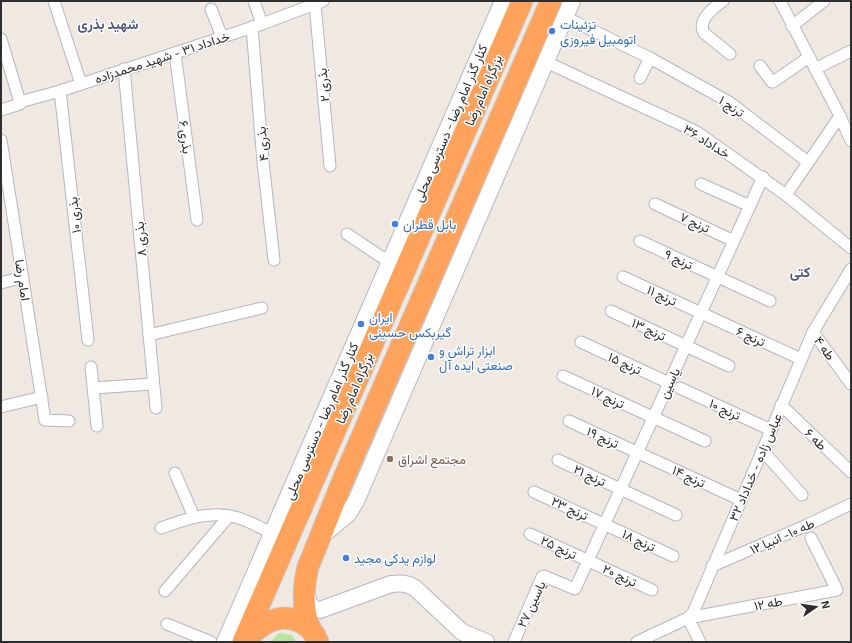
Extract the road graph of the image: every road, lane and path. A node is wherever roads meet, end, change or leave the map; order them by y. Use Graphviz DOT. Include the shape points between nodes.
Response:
graph roads {
  1 [pos="54,1"];
  2 [pos="254,1"];
  3 [pos="503,1"];
  4 [pos="522,1"];
  5 [pos="551,1"];
  6 [pos="572,1"];
  7 [pos="723,1"];
  8 [pos="780,1"];
  9 [pos="824,1"];
  10 [pos="319,3"];
  11 [pos="211,9"];
  12 [pos="566,16"];
  13 [pos="257,25"];
  14 [pos="792,26"];
  15 [pos="222,37"];
  16 [pos="1,39"];
  17 [pos="851,51"];
  18 [pos="175,53"];
  19 [pos="730,54"];
  20 [pos="809,57"];
  21 [pos="650,58"];
  22 [pos="546,62"];
  23 [pos="760,66"];
  24 [pos="815,69"];
  25 [pos="124,70"];
  26 [pos="640,78"];
  27 [pos="81,84"];
  28 [pos="60,91"];
  29 [pos="20,102"];
  30 [pos="1,110"];
  31 [pos="840,116"];
  32 [pos="850,134"];
  33 [pos="1,140"];
  34 [pos="459,146"];
  35 [pos="2,151"];
  36 [pos="808,162"];
  37 [pos="330,166"];
  38 [pos="763,177"];
  39 [pos="424,182"];
  40 [pos="701,184"];
  41 [pos="5,190"];
  42 [pos="786,195"];
  43 [pos="655,204"];
  44 [pos="750,206"];
  45 [pos="197,220"];
  46 [pos="347,234"];
  47 [pos="734,240"];
  48 [pos="640,241"];
  49 [pos="851,248"];
  50 [pos="274,260"];
  51 [pos="389,262"];
  52 [pos="433,274"];
  53 [pos="850,275"];
  54 [pos="23,277"];
  55 [pos="623,277"];
  56 [pos="718,277"];
  57 [pos="1,282"];
  58 [pos="770,301"];
  59 [pos="262,308"];
  60 [pos="611,311"];
  61 [pos="701,313"];
  62 [pos="813,332"];
  63 [pos="149,335"];
  64 [pos="88,340"];
  65 [pos="425,341"];
  66 [pos="581,342"];
  67 [pos="686,346"];
  68 [pos="801,359"];
  69 [pos="729,366"];
  70 [pos="91,367"];
  71 [pos="341,373"];
  72 [pos="563,376"];
  73 [pos="670,383"];
  74 [pos="153,384"];
  75 [pos="851,384"];
  76 [pos="93,388"];
  77 [pos="680,388"];
  78 [pos="42,397"];
  79 [pos="781,405"];
  80 [pos="1,407"];
  81 [pos="156,408"];
  82 [pos="341,417"];
  83 [pos="654,418"];
  84 [pos="69,421"];
  85 [pos="569,421"];
  86 [pos="98,426"];
  87 [pos="771,430"];
  88 [pos="705,441"];
  89 [pos="762,450"];
  90 [pos="638,453"];
  91 [pos="558,460"];
  92 [pos="851,472"];
  93 [pos="175,473"];
  94 [pos="621,489"];
  95 [pos="534,492"];
  96 [pos="802,495"];
  97 [pos="741,500"];
  98 [pos="851,504"];
  99 [pos="676,515"];
  100 [pos="229,516"];
  101 [pos="194,517"];
  102 [pos="605,525"];
  103 [pos="160,528"];
  104 [pos="272,533"];
  105 [pos="530,534"];
  106 [pos="320,536"];
  107 [pos="811,538"];
  108 [pos="673,556"];
  109 [pos="588,560"];
  110 [pos="712,566"];
  111 [pos="308,567"];
  112 [pos="268,584"];
  113 [pos="305,588"];
  114 [pos="575,589"];
  115 [pos="652,590"];
  116 [pos="164,591"];
  117 [pos="688,618"];
  118 [pos="167,624"];
  119 [pos="316,636"];
  120 [pos="461,637"];
  121 [pos="658,638"];
  122 [pos="211,642"];
  123 [pos="225,642"];
  124 [pos="244,642"];
  125 [pos="486,642"];
  126 [pos="514,642"];
  127 [pos="638,642"];
  128 [pos="700,642"];
  1 -- 27 [label="street"];
  2 -- 13 [label="street, بذری ۴"];
  3 -- 39 [label="main road, کنار گذر امام رضا - دسترسی محلی"];
  4 -- 34 [label="highway, بزرگراه امام رضا"];
  5 -- 52 [label="highway, بزرگراه امام رضا"];
  6 -- 12 [label="main road"];
  7 -- 19 [label="street" via="702,22 701,28"];
  8 -- 14 [label="street"];
  9 -- 14 [label="street"];
  10 -- 13 [label="street, خداداد ۳۱ - شهید محمدزاده"];
  10 -- 37 [label="street, بذری ۲"];
  11 -- 15 [label="street"];
  12 -- 21 [label="street, ترنج ۱"];
  12 -- 22 [label="main road"];
  13 -- 15 [label="street, خداداد ۳۱ - شهید محمدزاده"];
  13 -- 50 [label="street, بذری ۴" via="263,162"];
  14 -- 20 [label="street"];
  15 -- 18 [label="street, خداداد ۳۱ - شهید محمدزاده"];
  16 -- 29 [label="street"];
  17 -- 24 [label="street"];
  18 -- 25 [label="street, خداداد ۳۱ - شهید محمدزاده"];
  18 -- 45 [label="street, بذری ۶"];
  20 -- 23 [label="street" via="773,82"];
  20 -- 24 [label="street"];
  21 -- 26 [label="street"];
  21 -- 36 [label="street, ترنج ۱" via="729,102"];
  22 -- 38 [label="street, خداداد ۳۶" via="697,132"];
  22 -- 65 [label="main road"];
  24 -- 31 [label="street"];
  25 -- 27 [label="street, خداداد ۳۱ - شهید محمدزاده"];
  25 -- 63 [label="street, بذری ۸"];
  27 -- 28 [label="street, خداداد ۳۱ - شهید محمدزاده"];
  28 -- 29 [label="street, خداداد ۳۱ - شهید محمدزاده"];
  28 -- 64 [label="street, بذری ۱۰"];
  29 -- 30 [label="street, خداداد ۳۱ - شهید محمدزاده"];
  31 -- 32 [label="street"];
  31 -- 36 [label="street"];
  33 -- 35 [label="street, امام رضا"];
  34 -- 39 [label="main road"];
  34 -- 82 [label="highway, بزرگراه امام رضا"];
  35 -- 41 [label="street, امام رضا"];
  36 -- 42 [label="street"];
  38 -- 42 [label="street, خداداد ۳۶"];
  38 -- 44 [label="street, یاسین"];
  39 -- 51 [label="main road, کنار گذر امام رضا - دسترسی محلی"];
  40 -- 44 [label="street"];
  41 -- 54 [label="street, امام رضا"];
  42 -- 49 [label="street, خداداد ۳۶"];
  43 -- 47 [label="street, ترنج ۷"];
  44 -- 47 [label="street, یاسین"];
  46 -- 51 [label="street"];
  47 -- 56 [label="street, یاسین"];
  48 -- 56 [label="street, ترنج ۹"];
  51 -- 71 [label="main road, کنار گذر امام رضا - دسترسی محلی"];
  52 -- 65 [label="main road"];
  52 -- 106 [label="highway, بزرگراه امام رضا"];
  53 -- 62 [label="street, عباس زاده - خداداد ۳۲"];
  54 -- 57 [label="street"];
  54 -- 78 [label="street, امام رضا"];
  55 -- 61 [label="street, ترنج ۱۱"];
  56 -- 58 [label="street, ترنج ۹"];
  56 -- 61 [label="street, یاسین"];
  59 -- 63 [label="street"];
  60 -- 67 [label="street, ترنج ۱۳"];
  61 -- 67 [label="street, یاسین"];
  61 -- 68 [label="street, ترنج ۶"];
  62 -- 68 [label="street, عباس زاده - خداداد ۳۲"];
  62 -- 75 [label="street, طه ۴"];
  63 -- 74 [label="street, بذری ۸"];
  65 -- 106 [label="main road" via="352,508"];
  66 -- 73 [label="street, ترنج ۱۵"];
  67 -- 69 [label="street, ترنج ۱۳"];
  67 -- 73 [label="street, یاسین"];
  68 -- 79 [label="street, عباس زاده - خداداد ۳۲"];
  70 -- 76 [label="street"];
  71 -- 82 [label="main road"];
  71 -- 104 [label="main road, کنار گذر امام رضا - دسترسی محلی"];
  72 -- 83 [label="street, ترنج ۱۷"];
  73 -- 83 [label="street, یاسین"];
  74 -- 76 [label="street"];
  74 -- 81 [label="street, بذری ۸"];
  76 -- 86 [label="street"];
  77 -- 87 [label="street, ترنج ۱۰"];
  78 -- 80 [label="street"];
  78 -- 84 [label="street, امام رضا" via="45,420"];
  79 -- 87 [label="street, عباس زاده - خداداد ۳۲"];
  79 -- 92 [label="street, طه ۶"];
  82 -- 112 [label="highway, بزرگراه امام رضا"];
  83 -- 88 [label="street, ترنج ۱۷"];
  83 -- 90 [label="street, یاسین"];
  85 -- 90 [label="street, ترنج ۱۹"];
  87 -- 89 [label="street, عباس زاده - خداداد ۳۲"];
  89 -- 96 [label="street"];
  89 -- 97 [label="street, عباس زاده - خداداد ۳۲"];
  90 -- 94 [label="street, یاسین"];
  90 -- 97 [label="street, ترنج ۱۴"];
  91 -- 94 [label="street, ترنج ۲۱"];
  93 -- 101 [label="street"];
  94 -- 99 [label="street, ترنج ۲۱"];
  94 -- 102 [label="street, یاسین"];
  95 -- 102 [label="street, ترنج ۲۳"];
  97 -- 110 [label="street, عباس زاده - خداداد ۳۲"];
  98 -- 110 [label="street, طه ۱۰- انبیا ۱۲"];
  100 -- 101 [label="street"];
  100 -- 104 [label="street"];
  100 -- 116 [label="street"];
  101 -- 103 [label="street"];
  102 -- 108 [label="street, ترنج ۱۸"];
  102 -- 109 [label="street, یاسین"];
  104 -- 123 [label="main road, کنار گذر امام رضا - دسترسی محلی"];
  105 -- 109 [label="street, ترنج ۲۵"];
  106 -- 111 [label="highway, بزرگراه امام رضا"];
  107 -- 117 [label="street, طه ۱۲" via="837,590"];
  109 -- 114 [label="street, یاسین"];
  109 -- 115 [label="street, ترنج ۲۰"];
  110 -- 117 [label="street, عباس زاده - خداداد ۳۲" via="693,613"];
  111 -- 112 [label="highway" via="296,598 290,604 280,606 273,602 268,593"];
  111 -- 113 [label="highway, بزرگراه امام رضا"];
  112 -- 124 [label="highway, بزرگراه امام رضا"];
  113 -- 119 [label="highway, بزرگراه امام رضا" via="306,617"];
  113 -- 120 [label="main road" via="308,601 317,610 391,584 408,584 415,588"];
  114 -- 126 [label="street, یاسین ۲۷" via="542,577"];
  117 -- 121 [label="street"];
  117 -- 128 [label="street"];
  118 -- 122 [label="street"];
  119 -- 124 [label="highway" via="299,621 291,618 274,619 260,626"];
  120 -- 125 [label="main road"];
  121 -- 127 [label="street"];
}
